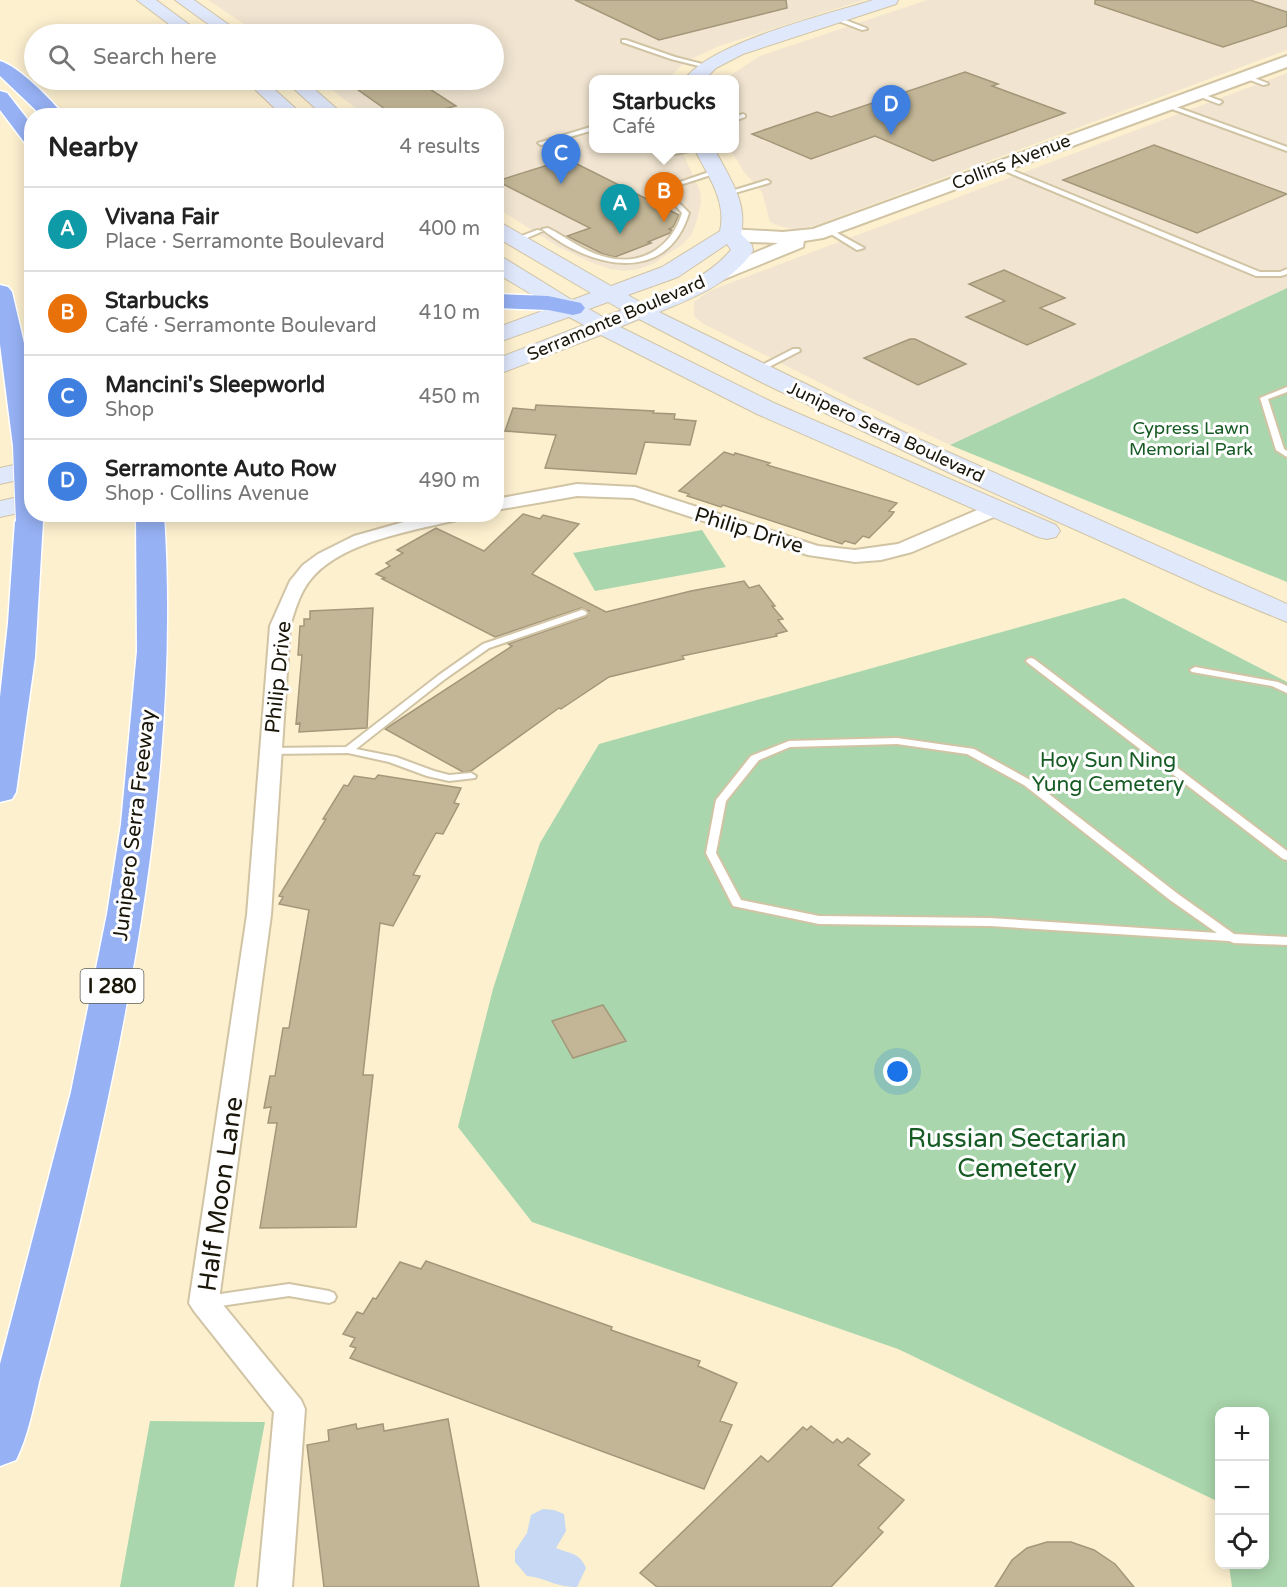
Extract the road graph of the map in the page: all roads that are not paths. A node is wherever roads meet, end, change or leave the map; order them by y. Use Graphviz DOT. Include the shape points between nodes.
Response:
graph roads {
  1 [pos="145,0"];
  2 [pos="183,0"];
  3 [pos="890,0"];
  4 [pos="835,18"];
  5 [pos="178,24"];
  6 [pos="218,24"];
  7 [pos="864,29"];
  8 [pos="624,41"];
  9 [pos="1287,61"];
  10 [pos="707,66"];
  11 [pos="0,67"];
  12 [pos="698,75"];
  13 [pos="1244,76"];
  14 [pos="1265,84"];
  15 [pos="24,87"];
  16 [pos="27,90"];
  17 [pos="266,90"];
  18 [pos="304,90"];
  19 [pos="1197,94"];
  20 [pos="0,97"];
  21 [pos="1219,102"];
  22 [pos="1163,104"];
  23 [pos="46,108"];
  24 [pos="286,108"];
  25 [pos="326,108"];
  26 [pos="743,116"];
  27 [pos="739,118"];
  28 [pos="24,128"];
  29 [pos="589,129"];
  30 [pos="541,142"];
  31 [pos="1287,149"];
  32 [pos="706,153"];
  33 [pos="997,166"];
  34 [pos="715,172"];
  35 [pos="683,182"];
  36 [pos="767,182"];
  37 [pos="654,192"];
  38 [pos="728,193"];
  39 [pos="822,232"];
  40 [pos="506,234"];
  41 [pos="730,235"];
  42 [pos="860,248"];
  43 [pos="504,268"];
  44 [pos="1287,271"];
  45 [pos="715,276"];
  46 [pos="0,292"];
  47 [pos="609,294"];
  48 [pos="504,301"];
  49 [pos="573,308"];
  50 [pos="639,311"];
  51 [pos="603,326"];
  52 [pos="504,333"];
  53 [pos="796,351"];
  54 [pos="504,365"];
  55 [pos="755,370"];
  56 [pos="1287,389"];
  57 [pos="24,422"];
  58 [pos="1287,454"];
  59 [pos="24,460"];
  60 [pos="0,476"];
  61 [pos="504,503"];
  62 [pos="0,509"];
  63 [pos="996,509"];
  64 [pos="24,511"];
  65 [pos="29,522"];
  66 [pos="150,522"];
  67 [pos="429,522"];
  68 [pos="582,613"];
  69 [pos="1287,614"];
  70 [pos="1287,636"];
  71 [pos="1030,661"];
  72 [pos="1195,670"];
  73 [pos="1287,690"];
  74 [pos="348,750"];
  75 [pos="271,751"];
  76 [pos="471,776"];
  77 [pos="0,792"];
  78 [pos="1287,856"];
  79 [pos="259,915"];
  80 [pos="1234,939"];
  81 [pos="1287,941"];
  82 [pos="329,1297"];
  83 [pos="204,1303"];
  84 [pos="0,1446"];
  85 [pos="275,1587"];
  1 -- 5 [label="main road"];
  2 -- 6 [label="main road"];
  3 -- 4 [label="main road"];
  4 -- 7 [label="lane"];
  4 -- 10 [label="main road" via="742,48"];
  8 -- 10 [label="lane"];
  9 -- 13 [label="street, Collins Avenue"];
  10 -- 12 [label="main road"];
  11 -- 15 [label="highway"];
  13 -- 14 [label="lane"];
  13 -- 19 [label="street, Collins Avenue"];
  16 -- 23 [label="highway"];
  17 -- 24 [label="main road"];
  18 -- 25 [label="main road"];
  19 -- 21 [label="lane"];
  19 -- 22 [label="street, Collins Avenue"];
  20 -- 28 [label="highway"];
  22 -- 31 [label="lane"];
  22 -- 33 [label="street, Collins Avenue"];
  26 -- 27 [label="lane"];
  29 -- 30 [label="lane"];
  32 -- 34 [label="main road, Serramonte Boulevard"];
  33 -- 39 [label="street, Collins Avenue"];
  33 -- 44 [label="lane" via="1259,274"];
  34 -- 35 [label="lane"];
  34 -- 38 [label="main road, Serramonte Boulevard"];
  36 -- 38 [label="lane"];
  37 -- 40 [label="lane" via="676,202 686,213 680,234 657,254 640,259 610,261 543,230"];
  38 -- 41 [label="main road, Serramonte Boulevard" via="734,215"];
  39 -- 41 [label="street, Collins Avenue" via="783,238"];
  39 -- 42 [label="lane"];
  39 -- 45 [label="street"];
  40 -- 47 [label="main road, Junipero Serra Boulevard"];
  41 -- 45 [label="main road, Serramonte Boulevard" via="742,251"];
  41 -- 47 [label="main road, Serramonte Boulevard" via="711,243 675,269"];
  43 -- 49 [label="main road, Junipero Serra Boulevard"];
  45 -- 50 [label="main road, Serramonte Boulevard"];
  46 -- 57 [label="highway"];
  47 -- 49 [label="main road, Serramonte Boulevard"];
  47 -- 50 [label="main road, Junipero Serra Boulevard"];
  48 -- 49 [label="highway"];
  49 -- 51 [label="main road, Junipero Serra Boulevard"];
  49 -- 52 [label="main road, Serramonte Boulevard"];
  50 -- 51 [label="main road, Serramonte Boulevard"];
  50 -- 55 [label="main road, Junipero Serra Boulevard"];
  51 -- 54 [label="main road, Serramonte Boulevard"];
  51 -- 63 [label="main road, Junipero Serra Boulevard" via="741,396"];
  53 -- 55 [label="lane"];
  55 -- 69 [label="main road, Junipero Serra Boulevard" via="965,471"];
  56 -- 58 [label="lane" via="1264,398 1281,450"];
  59 -- 60 [label="main road"];
  61 -- 63 [label="street, Philip Drive" via="577,490 622,491 815,551 855,556 905,548"];
  62 -- 64 [label="main road"];
  63 -- 70 [label="main road, Junipero Serra Boulevard"];
  65 -- 77 [label="highway" via="23,635"];
  66 -- 84 [label="highway, Junipero Serra Freeway / I 280" via="153,636 149,704 144,777 125,914 76,1156"];
  67 -- 75 [label="street, Philip Drive" via="336,552 310,570 289,599 279,626"];
  68 -- 74 [label="lane" via="486,646"];
  71 -- 78 [label="lane"];
  72 -- 73 [label="lane" via="1275,684"];
  74 -- 75 [label="lane"];
  74 -- 76 [label="lane" via="392,759 449,778"];
  75 -- 79 [label="street, Philip Drive"];
  79 -- 83 [label="street, Half Moon Lane"];
  80 -- 80 [label="lane" via="1028,783 970,751 897,741 789,744 755,758 721,800 711,853 737,903 819,920 990,922"];
  80 -- 81 [label="lane"];
  82 -- 83 [label="lane" via="289,1290"];
  83 -- 85 [label="street, Half Moon Lane" via="290,1409"];
}
